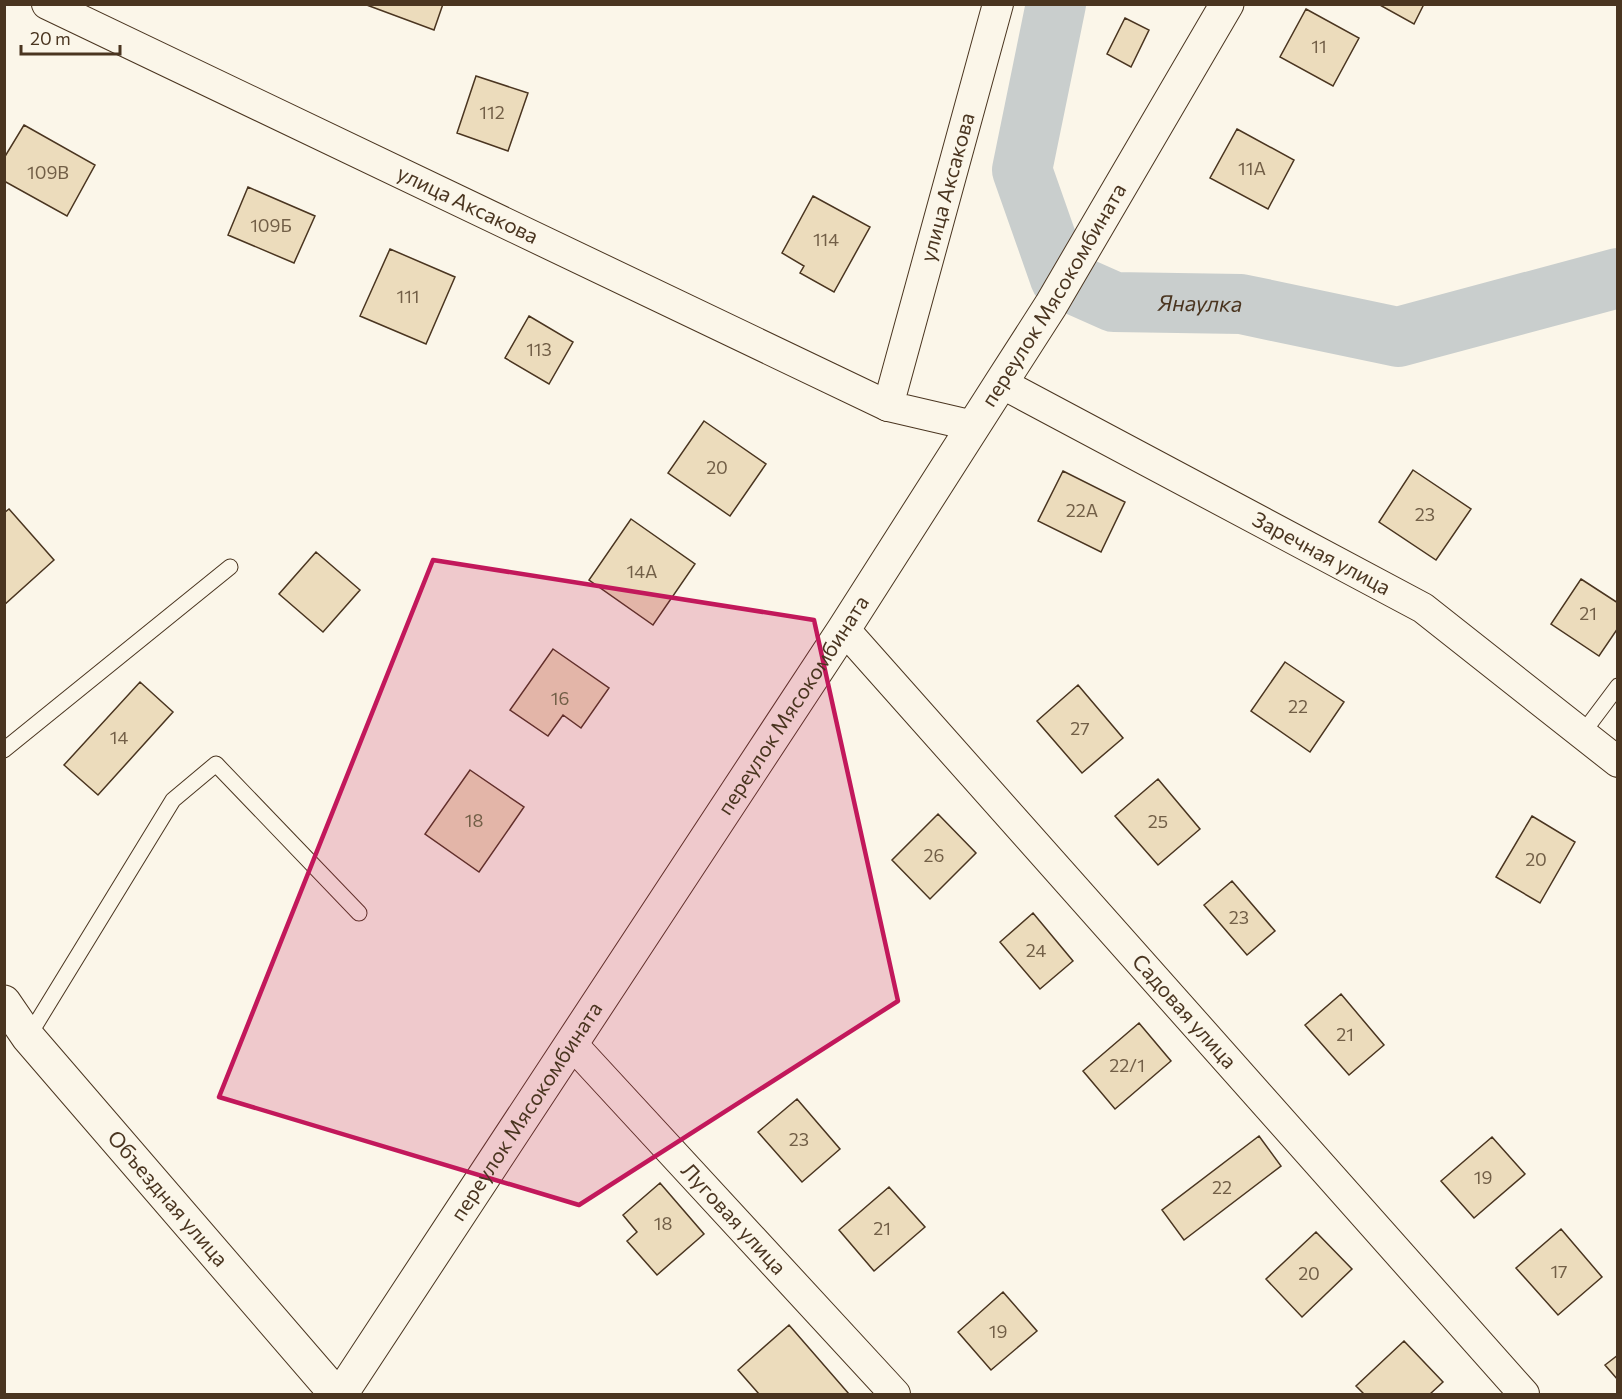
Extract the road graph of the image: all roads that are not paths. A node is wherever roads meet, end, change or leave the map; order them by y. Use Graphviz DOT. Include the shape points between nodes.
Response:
graph roads {
  1 [pos="47,4"];
  2 [pos="998,4"];
  3 [pos="1227,4"];
  4 [pos="1002,383"];
  5 [pos="888,406"];
  6 [pos="974,426"];
  7 [pos="230,567"];
  8 [pos="844,629"];
  9 [pos="1617,686"];
  10 [pos="1582,734"];
  11 [pos="4,750"];
  12 [pos="1617,762"];
  13 [pos="359,913"];
  14 [pos="4,1002"];
  15 [pos="28,1037"];
  16 [pos="572,1044"];
  17 [pos="336,1395"];
  18 [pos="341,1395"];
  19 [pos="895,1395"];
  20 [pos="1524,1395"];
  1 -- 5 [label="street, улица Аксакова"];
  2 -- 5 [label="street, улица Аксакова"];
  3 -- 4 [label="street, переулок Мясокомбината" via="1052,305"];
  4 -- 6 [label="street, переулок Мясокомбината"];
  4 -- 10 [label="street, Заречная улица" via="1423,608"];
  5 -- 6 [label="street, улица Аксакова"];
  6 -- 8 [label="street, переулок Мясокомбината"];
  7 -- 11 [label="lane"];
  8 -- 16 [label="street, переулок Мясокомбината"];
  8 -- 20 [label="street, Садовая улица"];
  9 -- 10 [label="lane"];
  10 -- 12 [label="street, Заречная улица"];
  13 -- 15 [label="lane" via="216,764 173,800"];
  14 -- 15 [label="street, Объездная улица"];
  15 -- 17 [label="street, Объездная улица"];
  16 -- 18 [label="street, переулок Мясокомбината"];
  16 -- 19 [label="street, Луговая улица"];
}
